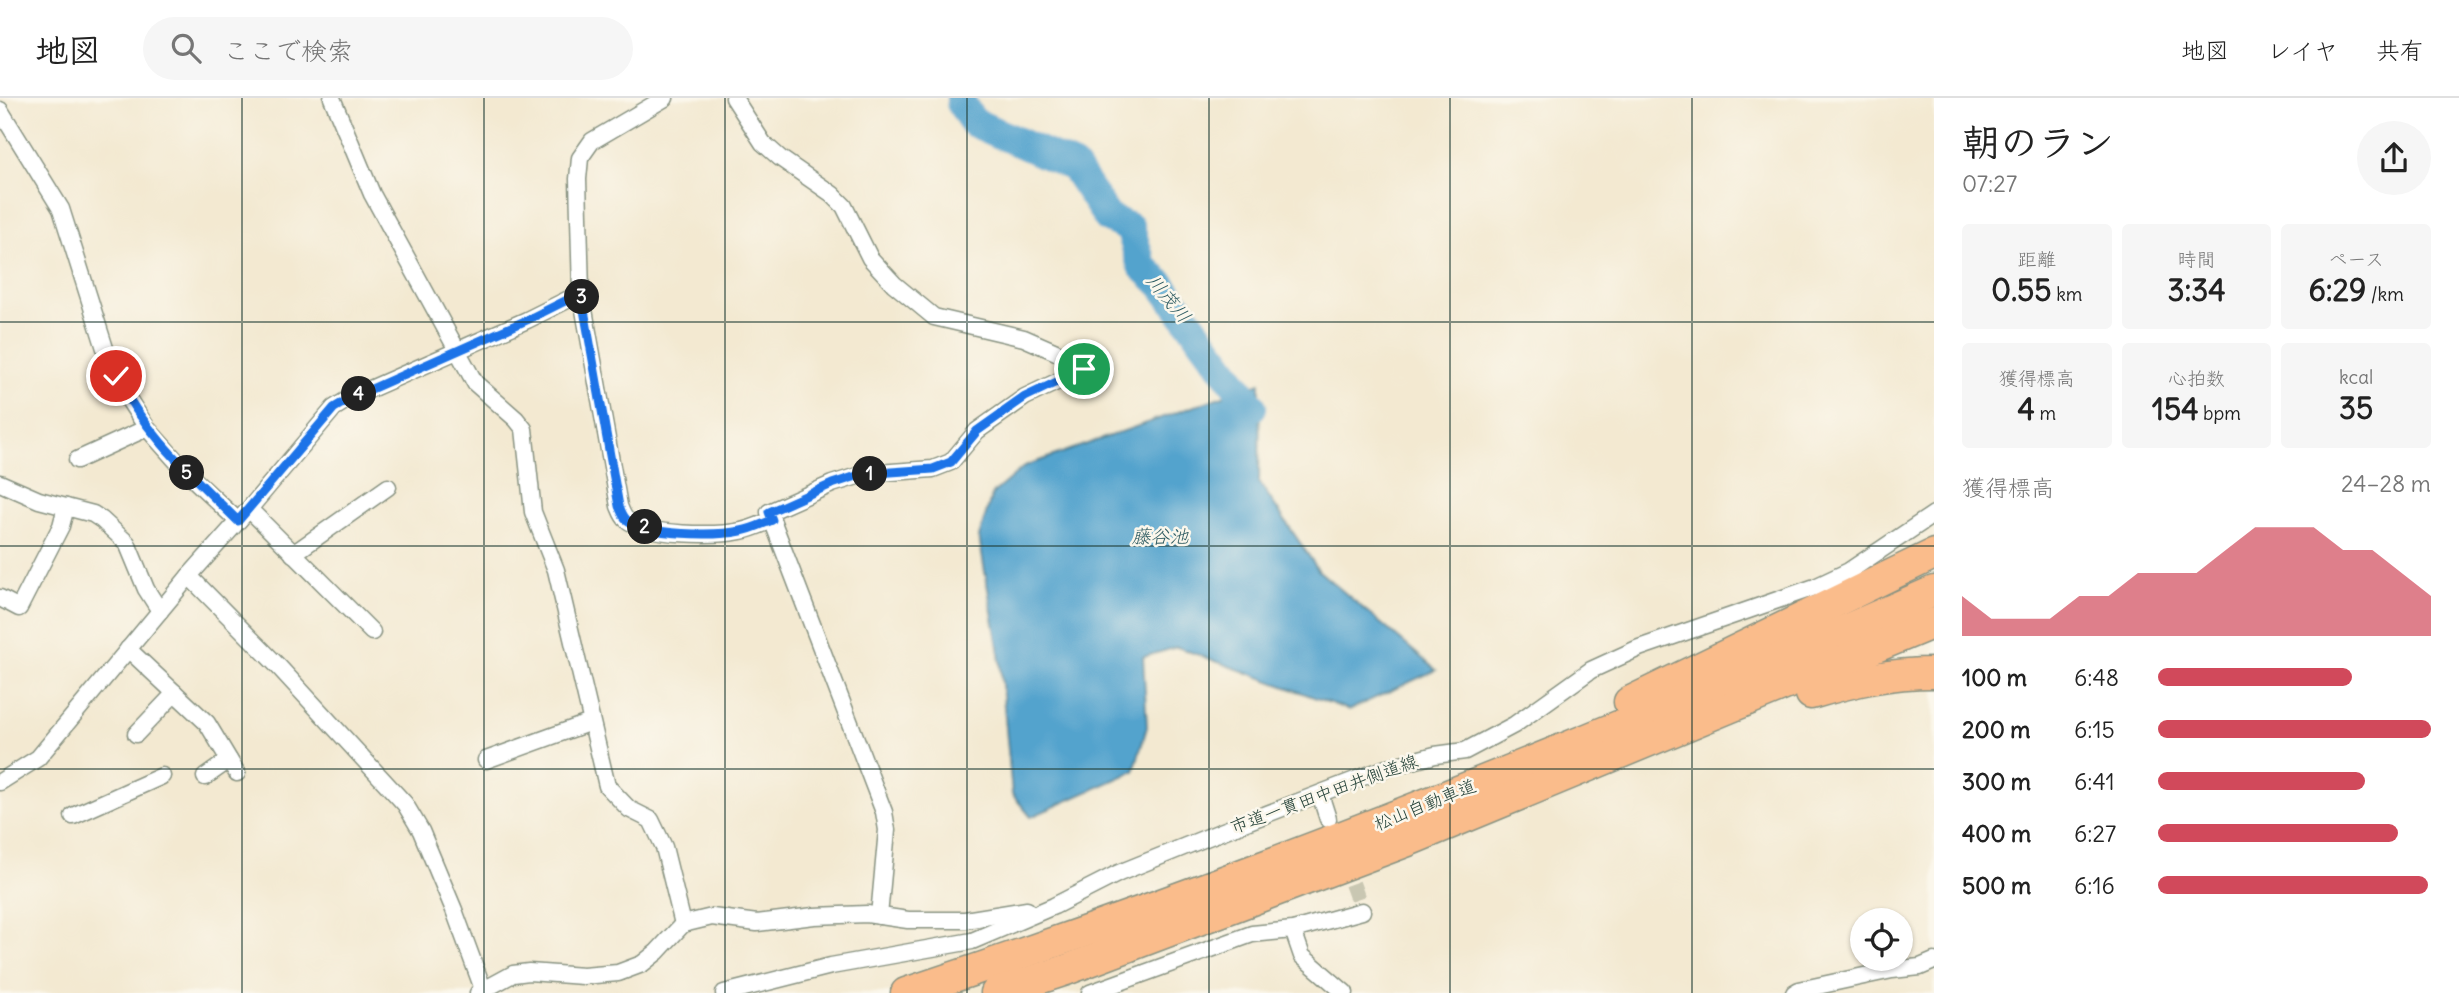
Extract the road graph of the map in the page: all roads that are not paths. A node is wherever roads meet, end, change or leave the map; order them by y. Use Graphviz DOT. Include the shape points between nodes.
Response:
graph roads {
  1 [pos="332,98"];
  2 [pos="665,98"];
  3 [pos="734,98"];
  4 [pos="0,110"];
  5 [pos="581,293"];
  6 [pos="457,350"];
  7 [pos="147,428"];
  8 [pos="77,460"];
  9 [pos="0,483"];
  10 [pos="388,487"];
  11 [pos="66,508"];
  12 [pos="1934,514"];
  13 [pos="243,515"];
  14 [pos="772,520"];
  15 [pos="293,554"];
  16 [pos="1934,554"];
  17 [pos="189,576"];
  18 [pos="1934,591"];
  19 [pos="0,598"];
  20 [pos="160,611"];
  21 [pos="1934,623"];
  22 [pos="372,632"];
  23 [pos="128,649"];
  24 [pos="1934,673"];
  25 [pos="175,693"];
  26 [pos="590,722"];
  27 [pos="136,734"];
  28 [pos="486,760"];
  29 [pos="162,776"];
  30 [pos="205,777"];
  31 [pos="0,782"];
  32 [pos="1320,794"];
  33 [pos="73,816"];
  34 [pos="1328,819"];
  35 [pos="1357,832"];
  36 [pos="1408,841"];
  37 [pos="1054,906"];
  38 [pos="1362,911"];
  39 [pos="879,916"];
  40 [pos="683,924"];
  41 [pos="1293,930"];
  42 [pos="1934,961"];
  43 [pos="480,991"];
  44 [pos="724,993"];
  45 [pos="906,993"];
  46 [pos="996,993"];
  47 [pos="1090,993"];
  48 [pos="1345,993"];
  49 [pos="1794,993"];
  1 -- 6 [label="street" via="372,194"];
  2 -- 5 [label="street" via="592,141 580,158"];
  3 -- 14 [label="street" via="764,144 844,206 870,258 934,317 1024,338 1084,369 1025,397 977,431 951,462 933,469 863,474 832,484 769,512"];
  4 -- 7 [label="street" via="61,209 109,362"];
  5 -- 6 [label="street"];
  5 -- 14 [label="street" via="625,519 693,535 742,531"];
  6 -- 13 [label="street" via="334,408"];
  6 -- 26 [label="street" via="475,383 524,429 534,512 556,570"];
  7 -- 8 [label="street"];
  7 -- 13 [label="street" via="187,473"];
  9 -- 11 [label="street"];
  10 -- 15 [label="street"];
  11 -- 19 [label="street" via="19,608"];
  11 -- 20 [label="street" via="93,514 119,535"];
  12 -- 32 [label="street, 市道一貫田中田井側道線" via="1849,571 1815,587 1639,648 1591,670 1514,725 1465,751 1386,768"];
  13 -- 15 [label="street"];
  13 -- 17 [label="street"];
  14 -- 39 [label="street" via="884,812 887,830"];
  15 -- 22 [label="street"];
  16 -- 35 [label="highway"];
  17 -- 20 [label="street"];
  17 -- 43 [label="street" via="405,804 454,910"];
  18 -- 35 [label="highway, 松山自動車道" via="1762,667"];
  20 -- 23 [label="street"];
  21 -- 36 [label="highway, 松山自動車道"];
  23 -- 25 [label="street"];
  23 -- 31 [label="street" via="38,758"];
  24 -- 36 [label="highway" via="1856,680 1805,696"];
  25 -- 27 [label="street"];
  25 -- 30 [label="street" via="207,723 233,767"];
  26 -- 28 [label="street"];
  26 -- 40 [label="street" via="607,786 629,809 651,820 658,832"];
  29 -- 33 [label="street"];
  32 -- 34 [label="street"];
  32 -- 37 [label="street, 市道一貫田中田井側道線" via="1119,873"];
  35 -- 45 [label="highway, 松山自動車道" via="1061,942"];
  36 -- 46 [label="highway, 松山自動車道"];
  37 -- 39 [label="street" via="965,920"];
  37 -- 44 [label="street, 市道一貫田中田井側道線" via="972,941 831,966"];
  38 -- 41 [label="street"];
  39 -- 40 [label="street" via="814,916 757,923 712,917"];
  40 -- 43 [label="street" via="642,964 618,973 513,974"];
  41 -- 47 [label="street" via="1252,934"];
  41 -- 48 [label="street" via="1302,956"];
  42 -- 49 [label="street"];
}
